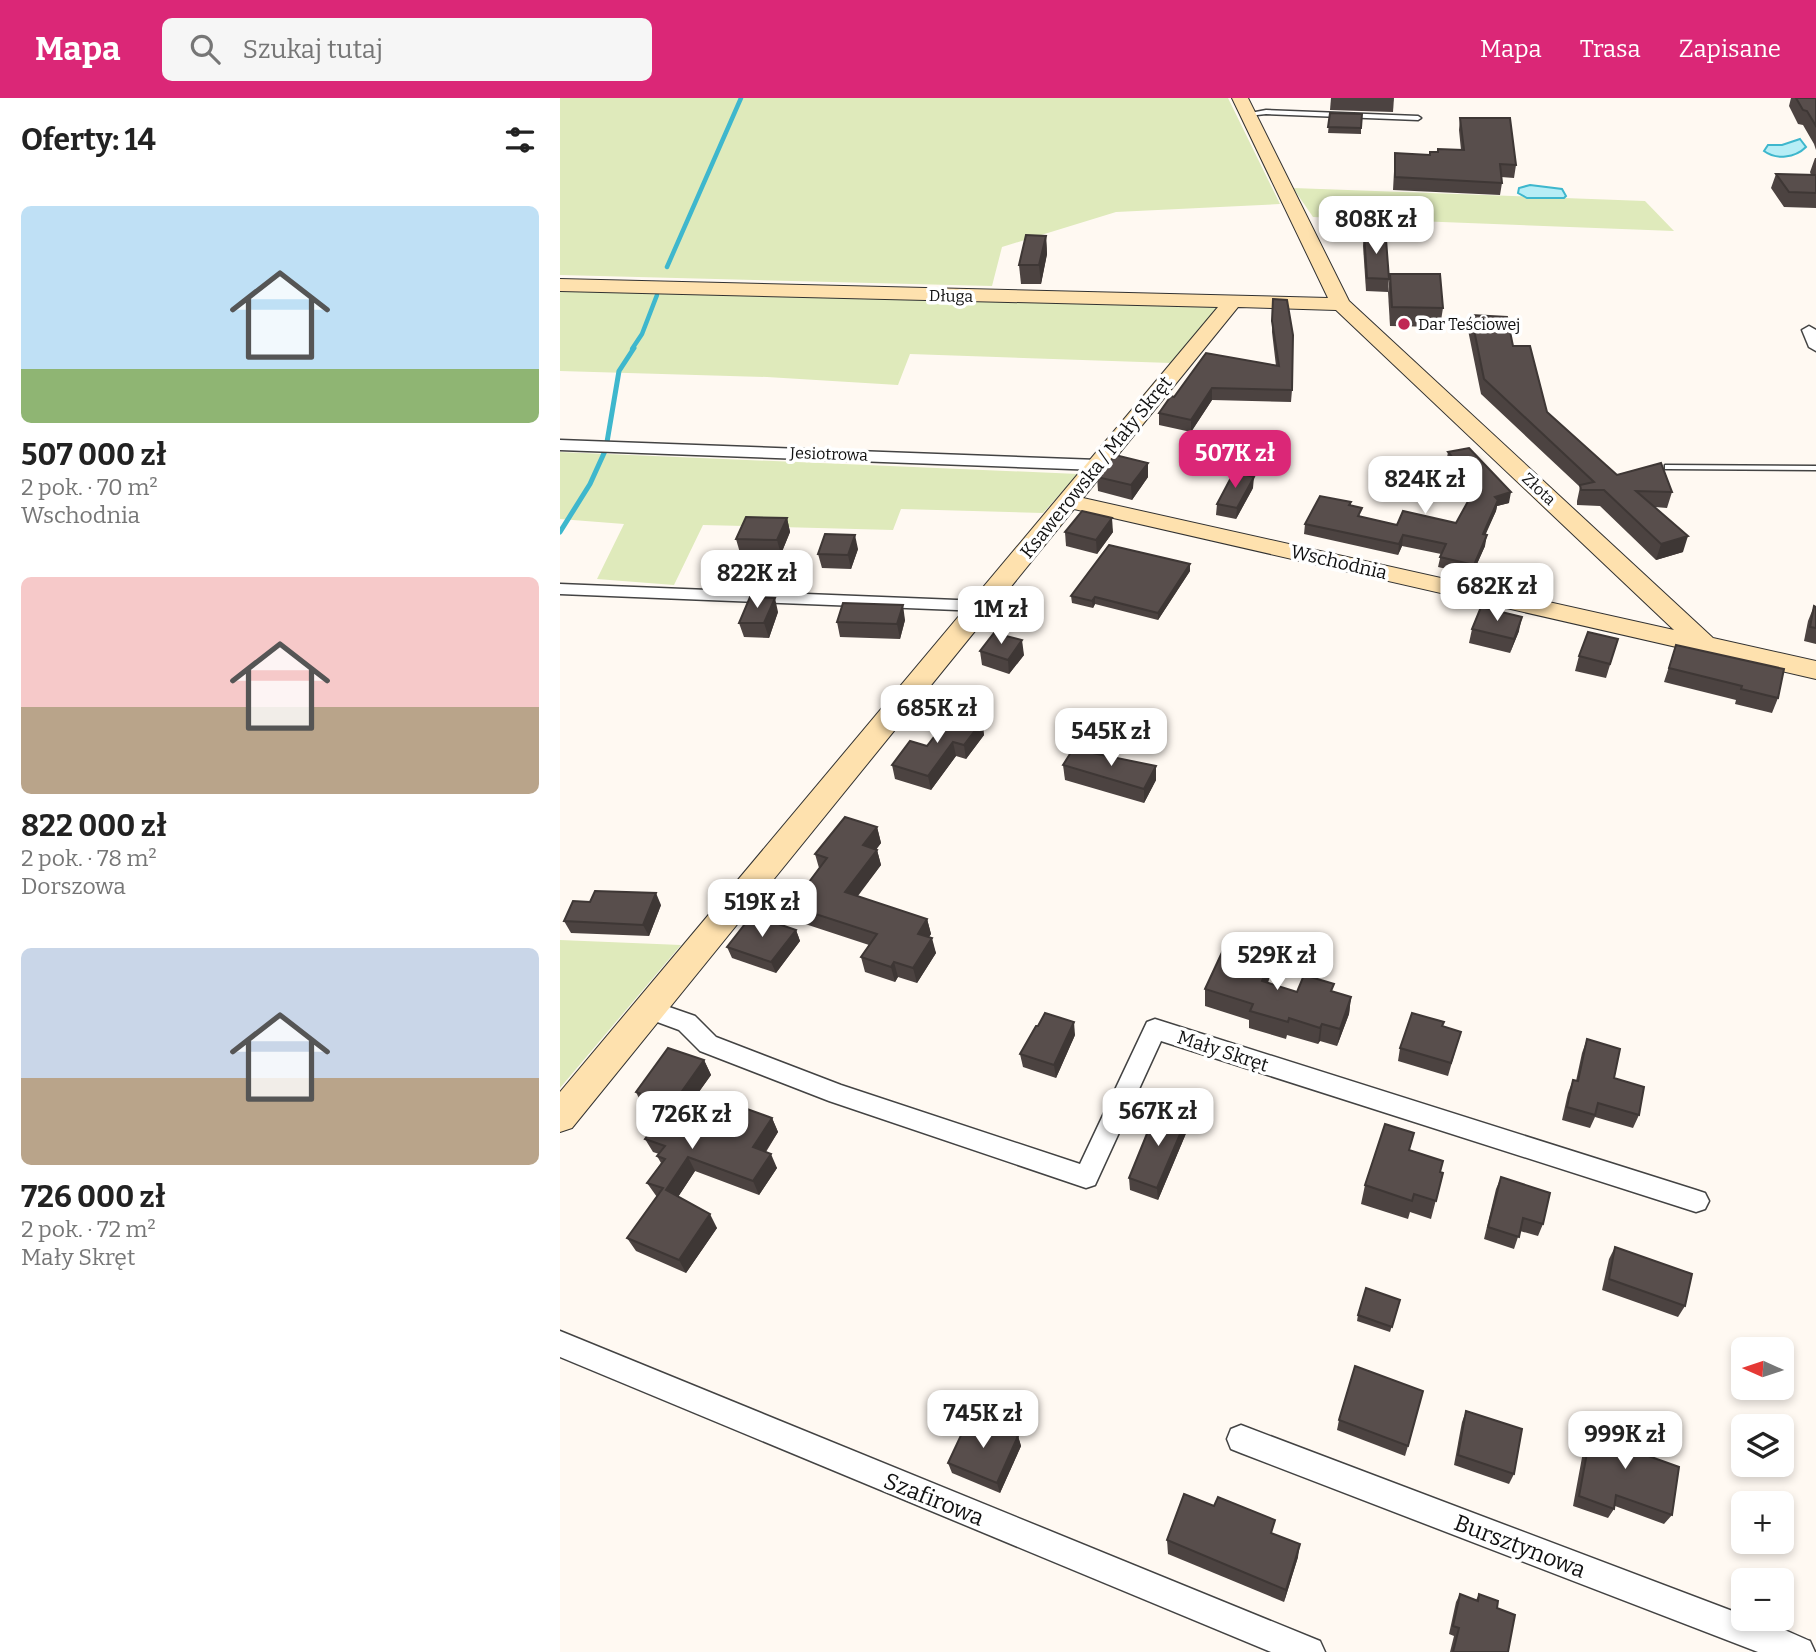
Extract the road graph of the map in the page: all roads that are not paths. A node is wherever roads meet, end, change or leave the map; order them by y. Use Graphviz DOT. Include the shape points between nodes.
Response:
graph roads {
  1 [pos="1244,106"];
  2 [pos="1418,118"];
  3 [pos="560,285"];
  4 [pos="1231,303"];
  5 [pos="1341,304"];
  6 [pos="1809,330"];
  7 [pos="1816,347"];
  8 [pos="560,445"];
  9 [pos="1098,465"];
  10 [pos="1668,467"];
  11 [pos="1816,468"];
  12 [pos="1068,501"];
  13 [pos="560,589"];
  14 [pos="982,606"];
  15 [pos="1705,645"];
  16 [pos="1816,670"];
  17 [pos="649,1009"];
  18 [pos="560,1117"];
  19 [pos="1696,1201"];
  20 [pos="560,1344"];
  21 [pos="1241,1439"];
  22 [pos="1309,1652"];
  23 [pos="1799,1652"];
  1 -- 2 [label="lane" via="1266,112"];
  1 -- 5 [label="street"];
  3 -- 4 [label="street, Długa"];
  4 -- 5 [label="street, Długa"];
  4 -- 9 [label="street, Ksawerowska / Mały Skręt"];
  5 -- 15 [label="street, Złota"];
  6 -- 7 [label="street"];
  8 -- 9 [label="street, Jesiotrowa"];
  9 -- 12 [label="street, Ksawerowska / Mały Skręt"];
  10 -- 11 [label="lane"];
  12 -- 14 [label="street, Ksawerowska / Mały Skręt"];
  12 -- 15 [label="street, Wschodnia"];
  13 -- 14 [label="street"];
  14 -- 17 [label="street, Ksawerowska / Mały Skręt"];
  15 -- 16 [label="street, Wschodnia"];
  17 -- 18 [label="street, Ksawerowska / Mały Skręt"];
  17 -- 19 [label="street, Mały Skręt" via="687,1023 708,1044 798,1079 1086,1177 1155,1029"];
  20 -- 22 [label="street, Szafirowa"];
  21 -- 23 [label="street, Bursztynowa"];
}
